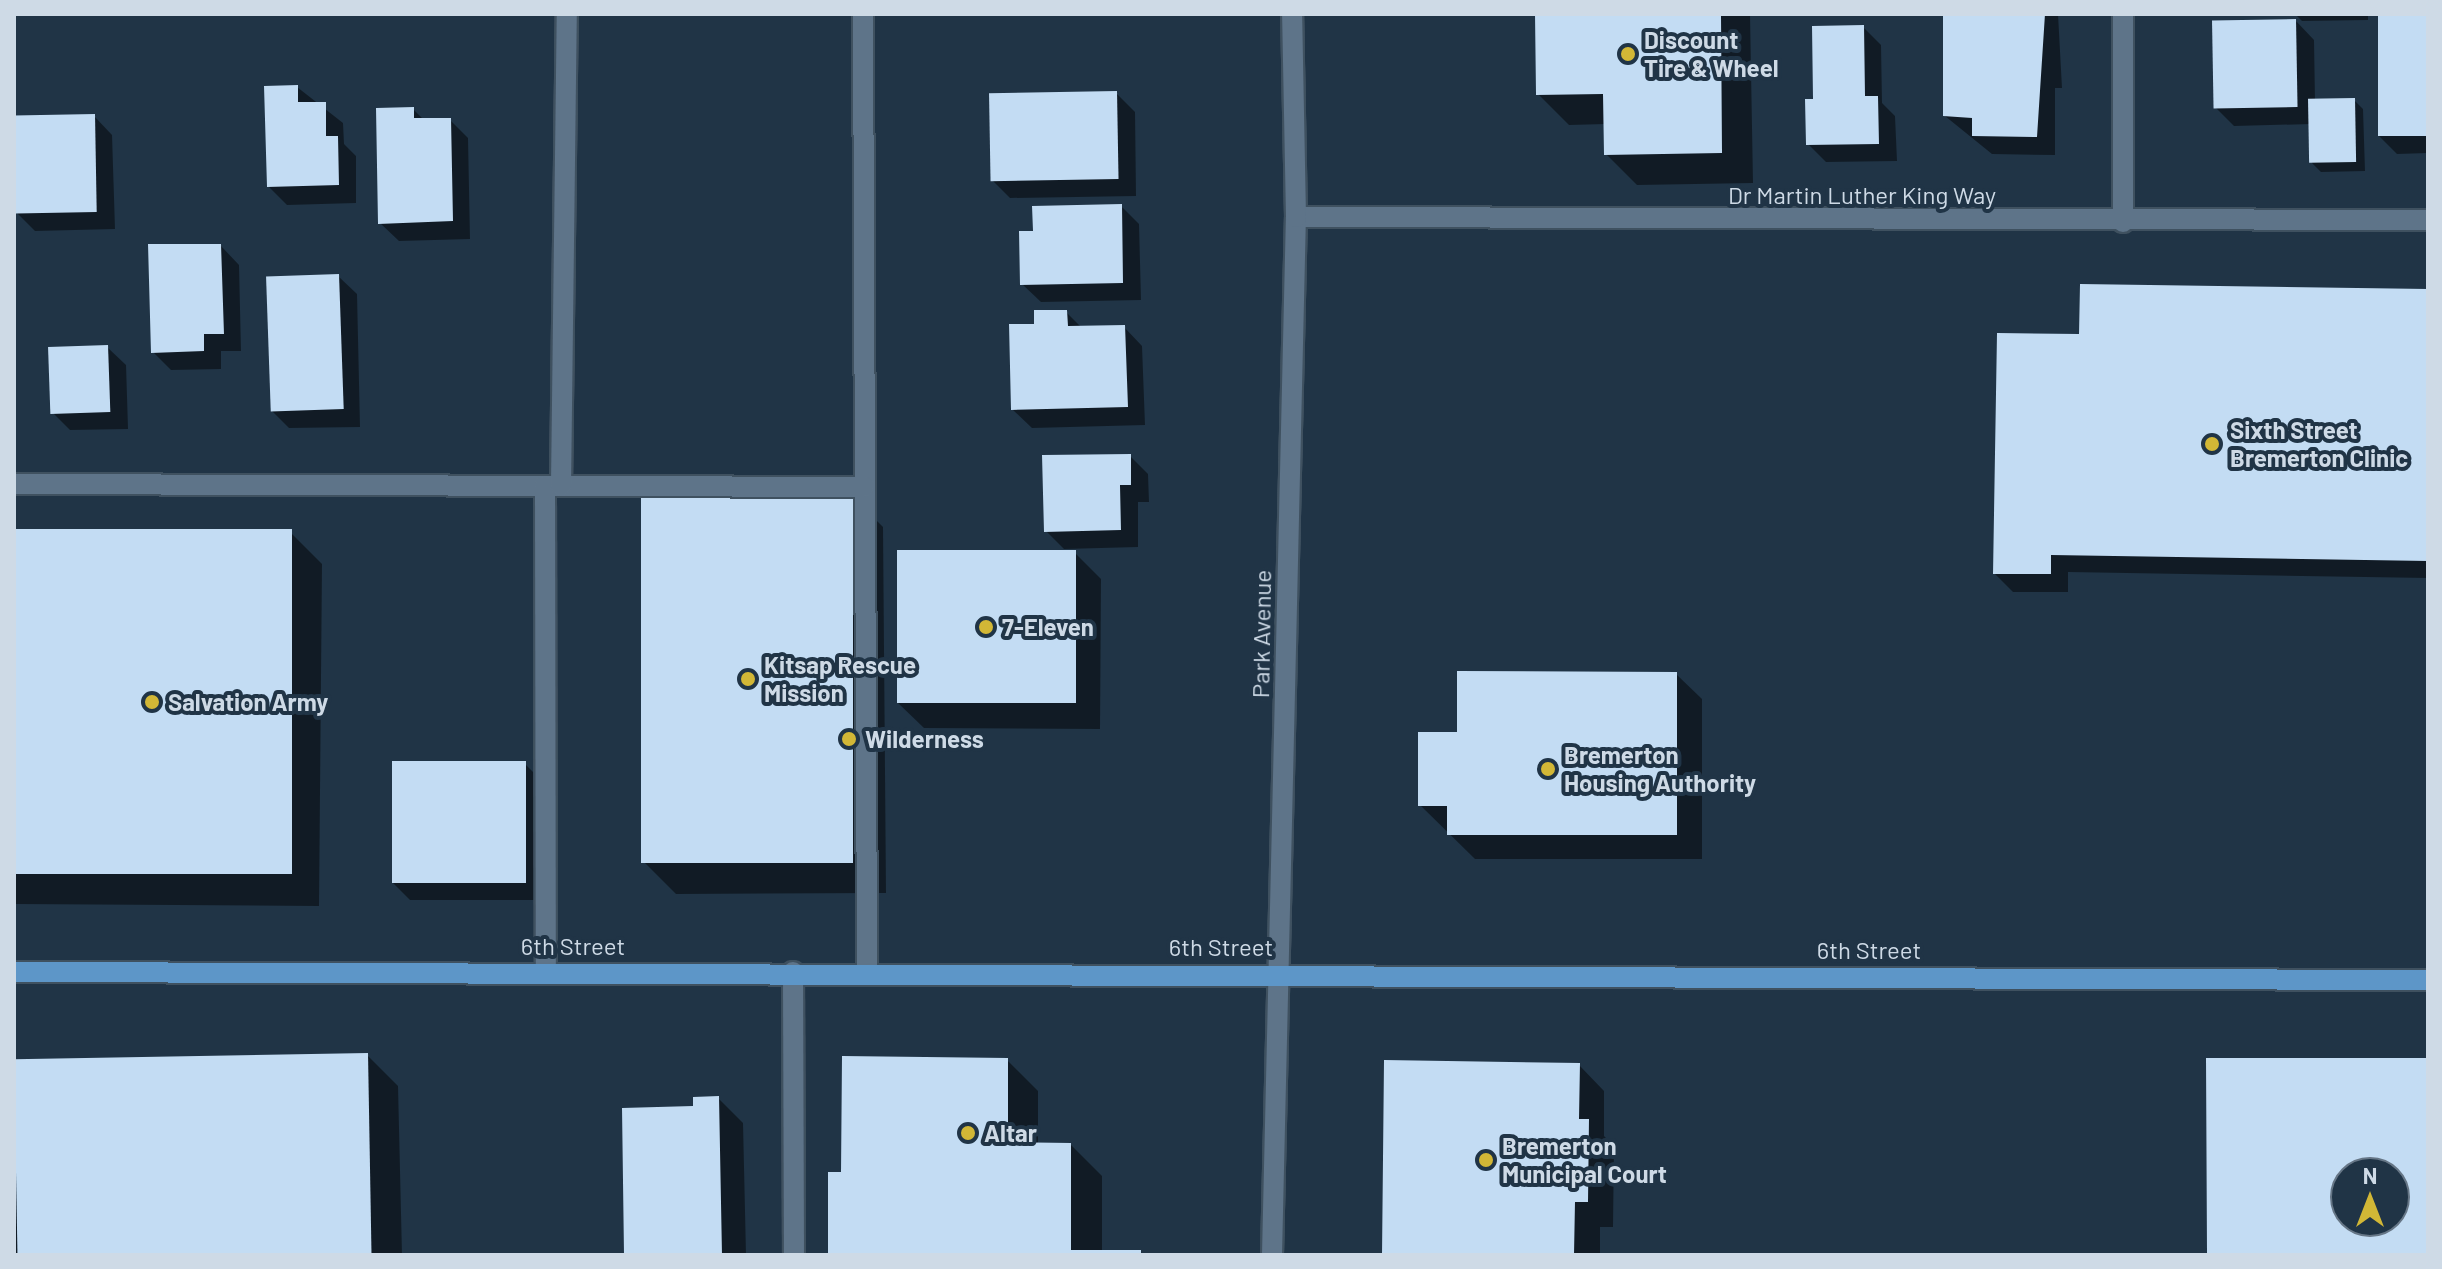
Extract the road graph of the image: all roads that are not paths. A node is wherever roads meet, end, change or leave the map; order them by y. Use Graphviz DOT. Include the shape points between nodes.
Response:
graph roads {
  1 [pos="567,14"];
  2 [pos="863,14"];
  3 [pos="1292,14"];
  4 [pos="2123,14"];
  5 [pos="1296,217"];
  6 [pos="2428,220"];
  7 [pos="2123,222"];
  8 [pos="14,484"];
  9 [pos="553,486"];
  10 [pos="864,487"];
  11 [pos="14,972"];
  12 [pos="546,972"];
  13 [pos="793,972"];
  14 [pos="867,972"];
  15 [pos="1279,973"];
  16 [pos="2428,980"];
  17 [pos="794,1255"];
  18 [pos="1272,1255"];
  1 -- 9 [label="street"];
  2 -- 10 [label="street"];
  3 -- 5 [label="street, Park Avenue"];
  4 -- 7 [label="street"];
  5 -- 7 [label="street, Dr Martin Luther King Way"];
  5 -- 15 [label="street, Park Avenue"];
  6 -- 7 [label="street, Dr Martin Luther King Way"];
  8 -- 9 [label="street"];
  9 -- 10 [label="street"];
  9 -- 12 [label="street"];
  10 -- 14 [label="street"];
  11 -- 12 [label="main road, 6th Street"];
  12 -- 13 [label="main road, 6th Street"];
  13 -- 14 [label="main road, 6th Street"];
  13 -- 17 [label="street"];
  14 -- 15 [label="main road, 6th Street"];
  15 -- 16 [label="main road, 6th Street"];
  15 -- 18 [label="street, Park Avenue"];
}
